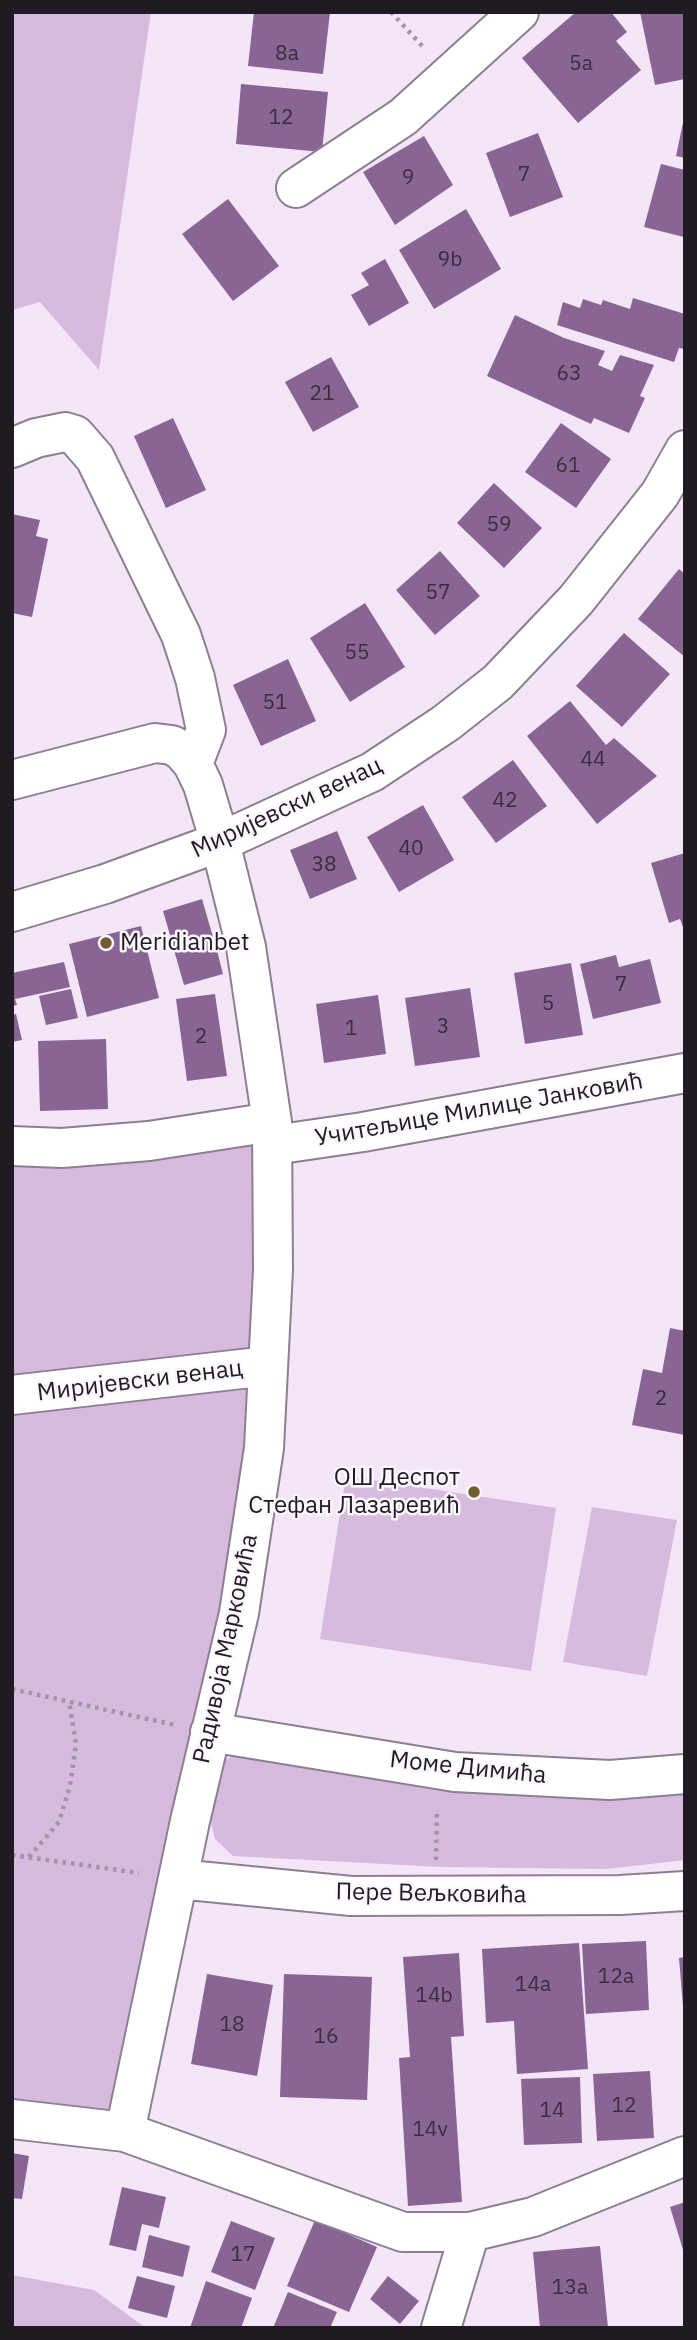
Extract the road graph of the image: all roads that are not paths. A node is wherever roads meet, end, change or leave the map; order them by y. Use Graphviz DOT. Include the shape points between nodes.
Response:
graph roads {
  1 [pos="519,12"];
  2 [pos="296,188"];
  3 [pos="12,448"];
  4 [pos="685,450"];
  5 [pos="193,764"];
  6 [pos="12,780"];
  7 [pos="220,842"];
  8 [pos="12,912"];
  9 [pos="685,1073"];
  10 [pos="273,1133"];
  11 [pos="12,1146"];
  12 [pos="268,1366"];
  13 [pos="12,1395"];
  14 [pos="210,1732"];
  15 [pos="685,1774"];
  16 [pos="178,1879"];
  17 [pos="685,1891"];
  18 [pos="12,2119"];
  19 [pos="125,2132"];
  20 [pos="685,2156"];
  21 [pos="470,2232"];
  22 [pos="441,2328"];
  1 -- 2 [label="street" via="403,117"];
  3 -- 5 [label="street" via="65,432 75,435 95,458 181,635 195,678 206,730"];
  4 -- 7 [label="street, Миријевски венац" via="628,539 498,682 372,772"];
  5 -- 6 [label="street" via="172,745 155,743"];
  5 -- 7 [label="street, Радивоја Марковића"];
  7 -- 8 [label="street, Миријевски венац"];
  7 -- 10 [label="street, Радивоја Марковића" via="246,947"];
  9 -- 10 [label="street, Учитељице Милице Јанковић" via="363,1132"];
  10 -- 11 [label="street" via="62,1148"];
  10 -- 12 [label="street, Радивоја Марковића"];
  12 -- 13 [label="street, Миријевски венац"];
  12 -- 14 [label="street, Радивоја Марковића" via="264,1448 239,1613"];
  14 -- 15 [label="street, Моме Димића" via="438,1769 610,1780"];
  14 -- 16 [label="street, Радивоја Марковића"];
  16 -- 17 [label="street, Пере Вељковића" via="351,1896"];
  16 -- 19 [label="street, Радивоја Марковића"];
  18 -- 19 [label="street"];
  19 -- 21 [label="street" via="403,2232"];
  20 -- 21 [label="street" via="533,2217"];
  21 -- 22 [label="street"];
}
